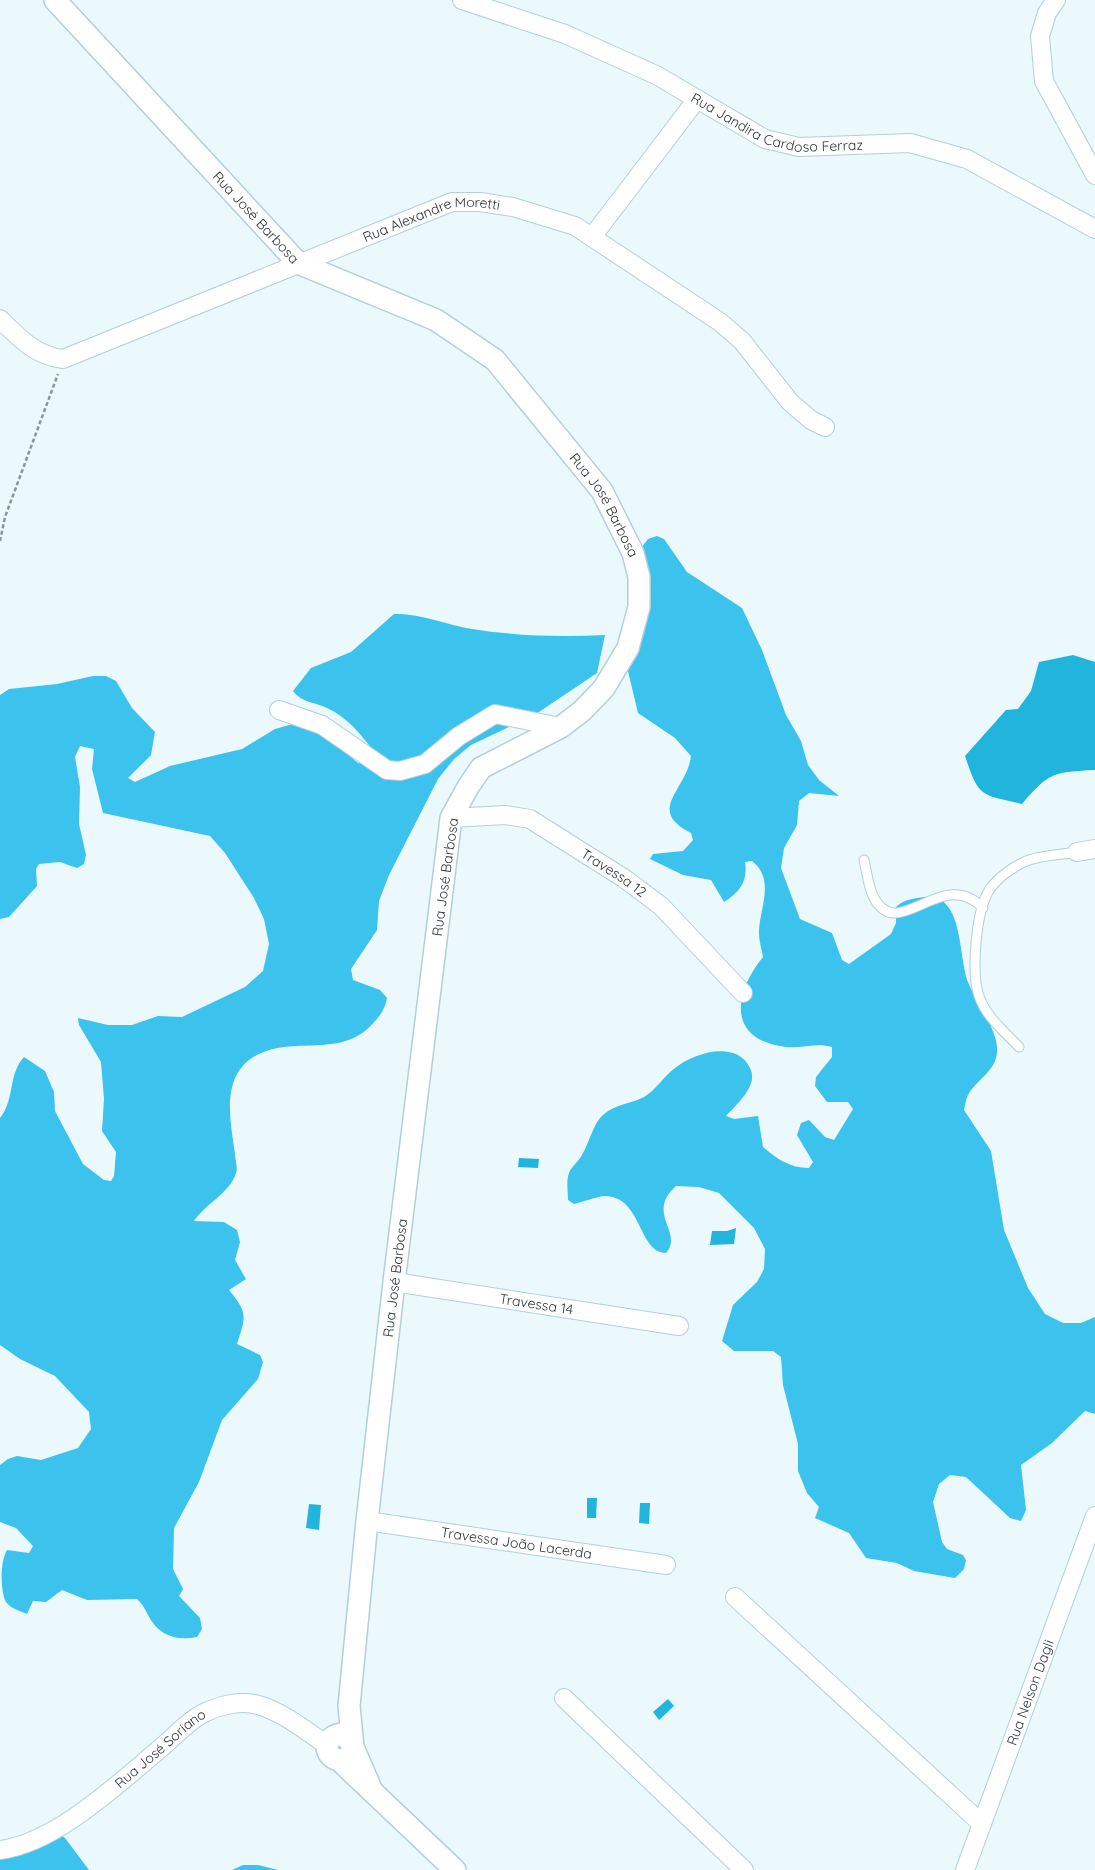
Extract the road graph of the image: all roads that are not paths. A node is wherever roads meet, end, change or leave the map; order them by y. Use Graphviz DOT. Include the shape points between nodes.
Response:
graph roads {
  1 [pos="55,0"];
  2 [pos="462,0"];
  3 [pos="1056,0"];
  4 [pos="697,99"];
  5 [pos="1095,175"];
  6 [pos="1095,229"];
  7 [pos="592,237"];
  8 [pos="298,264"];
  9 [pos="0,319"];
  10 [pos="825,427"];
  11 [pos="278,710"];
  12 [pos="561,727"];
  13 [pos="451,818"];
  14 [pos="1095,849"];
  15 [pos="1077,852"];
  16 [pos="864,860"];
  17 [pos="982,908"];
  18 [pos="743,993"];
  19 [pos="1019,1048"];
  20 [pos="394,1282"];
  21 [pos="679,1326"];
  22 [pos="1095,1516"];
  23 [pos="367,1521"];
  24 [pos="666,1565"];
  25 [pos="735,1597"];
  26 [pos="564,1698"];
  27 [pos="338,1747"];
  28 [pos="982,1824"];
  29 [pos="0,1850"];
  30 [pos="455,1870"];
  31 [pos="744,1870"];
  32 [pos="965,1870"];
  1 -- 8 [label="street, Rua José Barbosa"];
  2 -- 4 [label="street, Rua Jandira Cardoso Ferraz" via="565,34 656,75"];
  3 -- 5 [label="street" via="1047,14 1040,36 1044,81"];
  4 -- 6 [label="street, Rua Jandira Cardoso Ferraz" via="764,139 799,147 910,143 967,159"];
  4 -- 7 [label="street"];
  7 -- 8 [label="street, Rua Alexandre Moretti" via="575,226 513,207 452,202"];
  7 -- 10 [label="street, Rua Alexandre Moretti" via="720,322 742,341 790,402"];
  8 -- 9 [label="street, Rua Alexandre Moretti" via="64,359 53,358 25,344"];
  8 -- 12 [label="street, Rua José Barbosa" via="436,320 494,360 602,491 634,553 639,577 639,606 622,661 604,688"];
  11 -- 12 [label="street" via="322,725 387,770 400,771 425,764 471,727 495,714"];
  12 -- 13 [label="street, Rua José Barbosa" via="481,768"];
  13 -- 18 [label="street, Travessa 12" via="505,815 530,818 661,906"];
  13 -- 20 [label="street, Rua José Barbosa"];
  14 -- 15 [label="street"];
  15 -- 17 [label="lane" via="1025,861 987,893"];
  16 -- 17 [label="lane" via="872,896 887,912 909,911 947,894 973,898"];
  17 -- 19 [label="lane" via="975,980 988,1014"];
  20 -- 21 [label="street, Travessa 14"];
  20 -- 23 [label="street, Rua José Barbosa"];
  22 -- 28 [label="street, Rua Nelson Dagli"];
  23 -- 24 [label="street, Travessa João Lacerda"];
  23 -- 27 [label="street, Rua José Barbosa" via="349,1706"];
  25 -- 28 [label="street"];
  26 -- 31 [label="street"];
  27 -- 29 [label="street, Rua José Soriano" via="258,1705 236,1703 205,1712 121,1781 49,1834 18,1848"];
  27 -- 30 [label="street, Rua José Barbosa" via="372,1791"];
  28 -- 32 [label="street, Rua Nelson Dagli"];
}
